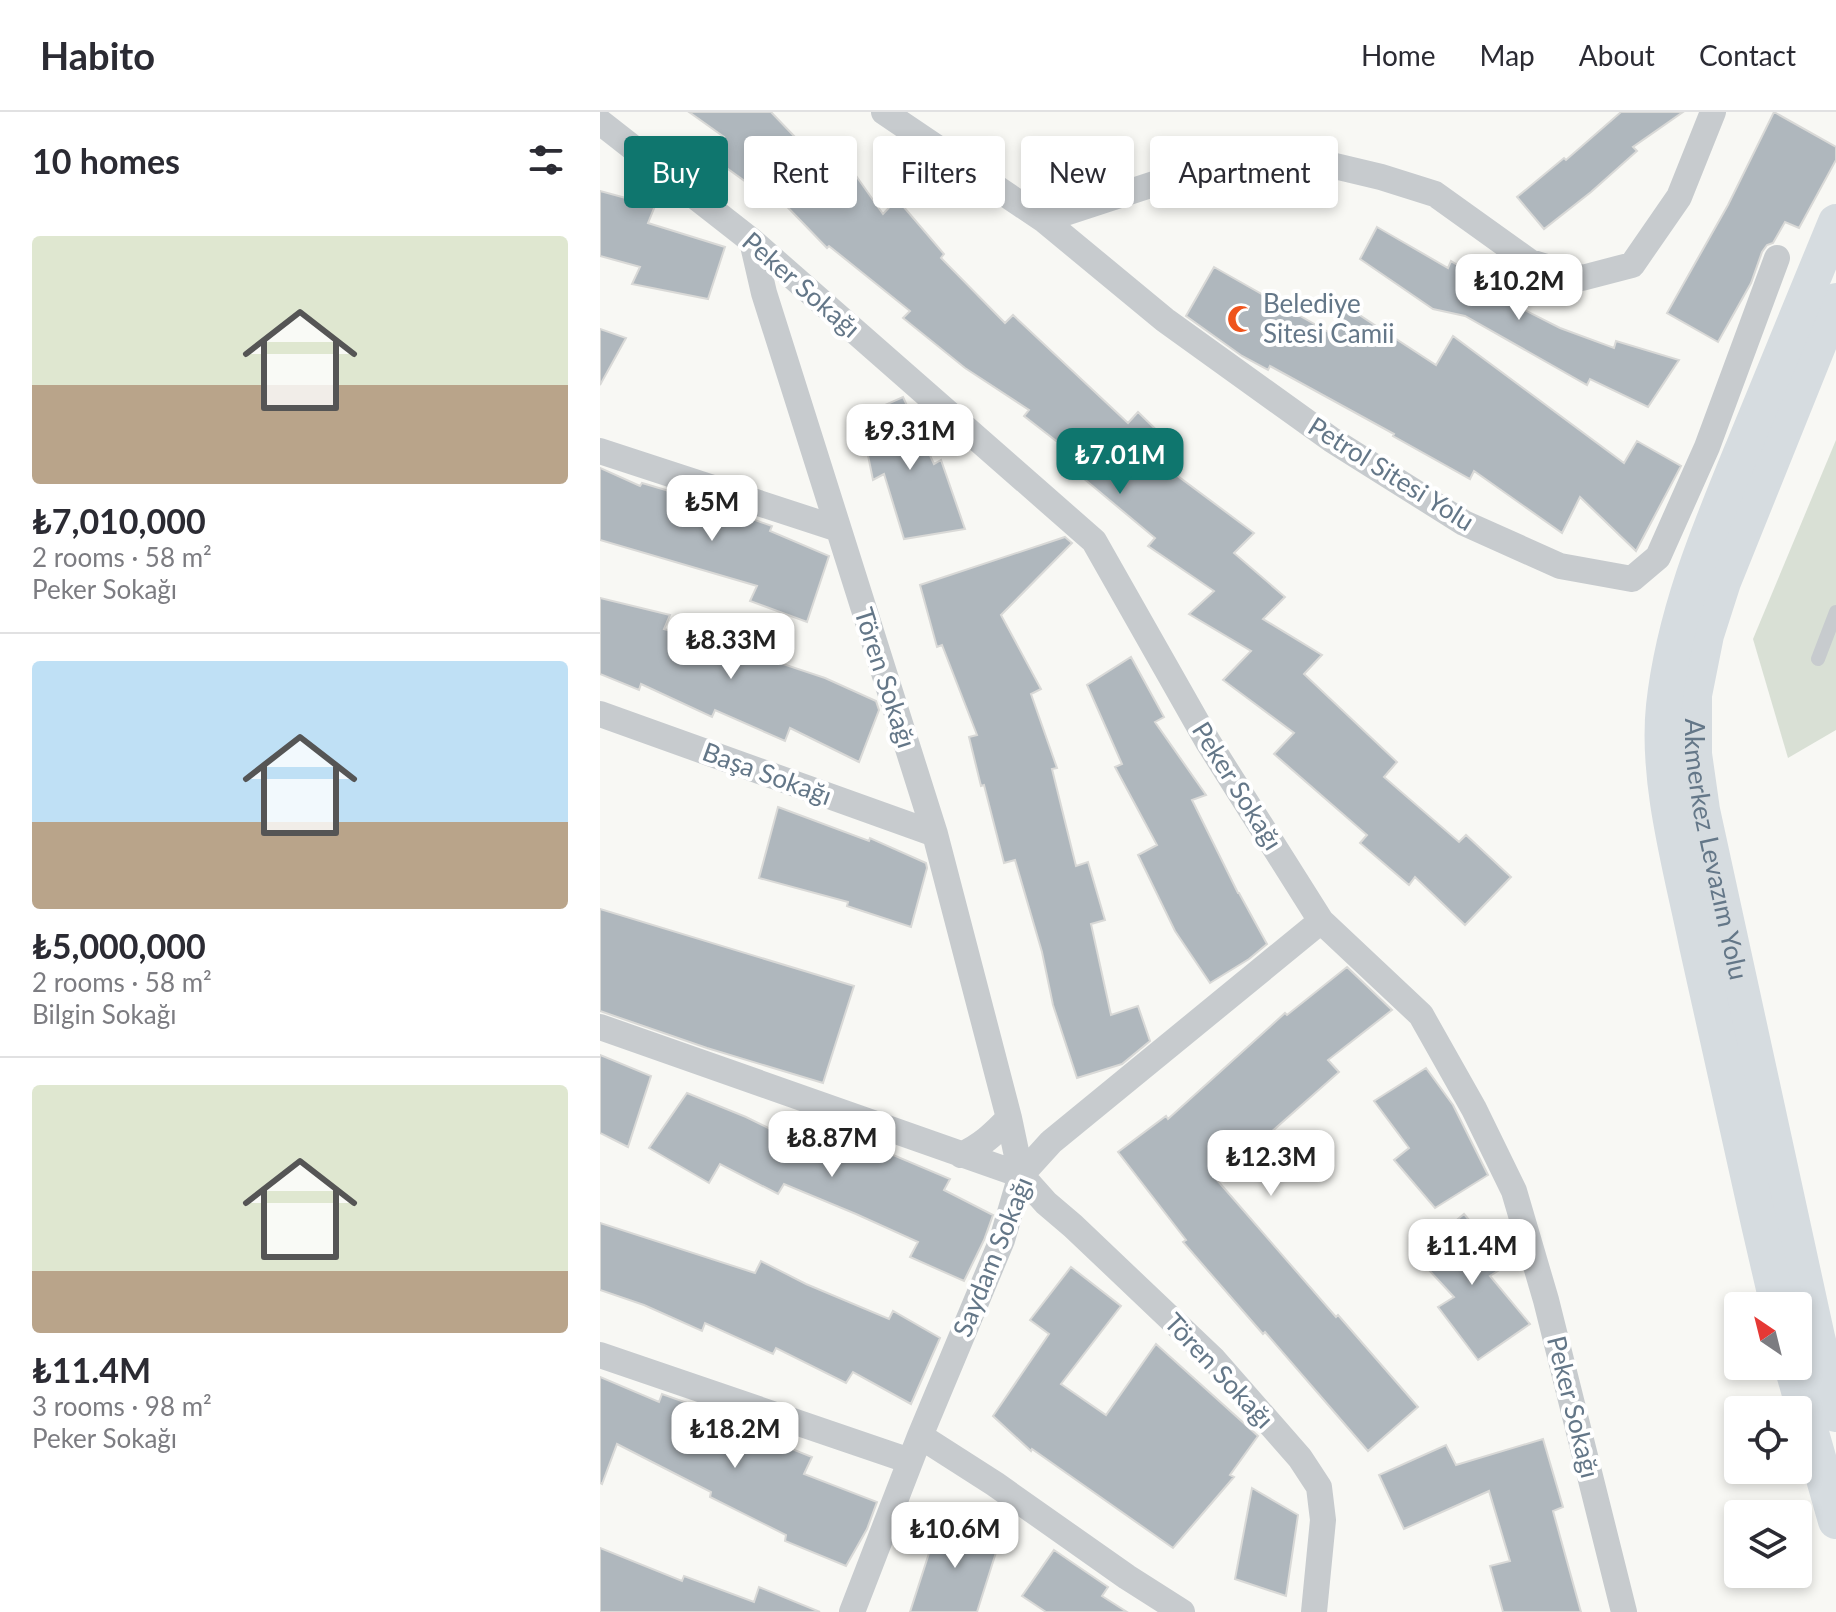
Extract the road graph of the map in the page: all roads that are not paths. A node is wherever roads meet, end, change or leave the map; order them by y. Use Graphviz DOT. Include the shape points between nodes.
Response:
graph roads {
  1 [pos="884,112"];
  2 [pos="1713,112"];
  3 [pos="600,122"];
  4 [pos="1044,220"];
  5 [pos="1836,222"];
  6 [pos="752,241"];
  7 [pos="1777,258"];
  8 [pos="1836,301"];
  9 [pos="600,451"];
  10 [pos="838,529"];
  11 [pos="1836,612"];
  12 [pos="1818,659"];
  13 [pos="600,714"];
  14 [pos="935,834"];
  15 [pos="1321,921"];
  16 [pos="600,1027"];
  17 [pos="1009,1118"];
  18 [pos="961,1155"];
  19 [pos="1021,1175"];
  20 [pos="1775,1292"];
  21 [pos="600,1355"];
  22 [pos="1796,1380"];
  23 [pos="1836,1414"];
  24 [pos="920,1436"];
  25 [pos="910,1461"];
  26 [pos="1836,1521"];
  27 [pos="852,1612"];
  28 [pos="1182,1612"];
  29 [pos="1314,1612"];
  30 [pos="1624,1612"];
  1 -- 4 [label="street, Petrol Sitesi Yolu"];
  2 -- 4 [label="street" via="1679,197 1632,265 1582,278 1530,262 1435,194 1318,162 1245,165 1169,179"];
  3 -- 6 [label="street, Peker Sokağı"];
  4 -- 7 [label="street, Petrol Sitesi Yolu" via="1165,320 1319,431 1464,523 1560,566 1632,579 1658,557 1707,447"];
  5 -- 20 [label="main road, Akmerkez Levazım Yolu" via="1704,545 1683,607 1664,707 1666,784 1679,861"];
  6 -- 10 [label="street, Tören Sokağı"];
  6 -- 15 [label="street, Peker Sokağı" via="1094,541 1208,742"];
  8 -- 23 [label="main road, Akmerkez Levazım Yolu" via="1706,635 1694,695 1694,754 1708,840"];
  9 -- 10 [label="street"];
  10 -- 14 [label="street, Tören Sokağı"];
  11 -- 12 [label="lane"];
  13 -- 14 [label="street, Başa Sokağı"];
  14 -- 17 [label="street, Tören Sokağı"];
  15 -- 19 [label="street, Saydam Sokağı" via="1051,1142"];
  15 -- 30 [label="street, Peker Sokağı" via="1421,1015 1514,1191"];
  16 -- 18 [label="street"];
  17 -- 18 [label="street"];
  17 -- 19 [label="street, Tören Sokağı"];
  18 -- 19 [label="street"];
  19 -- 24 [label="street, Saydam Sokağı" via="1002,1240"];
  19 -- 29 [label="street, Tören Sokağı" via="1214,1360 1313,1477 1323,1520"];
  21 -- 25 [label="street"];
  22 -- 26 [label="main road"];
  24 -- 25 [label="street, Saydam Sokağı"];
  24 -- 28 [label="street"];
  25 -- 27 [label="street, Saydam Sokağı"];
}
